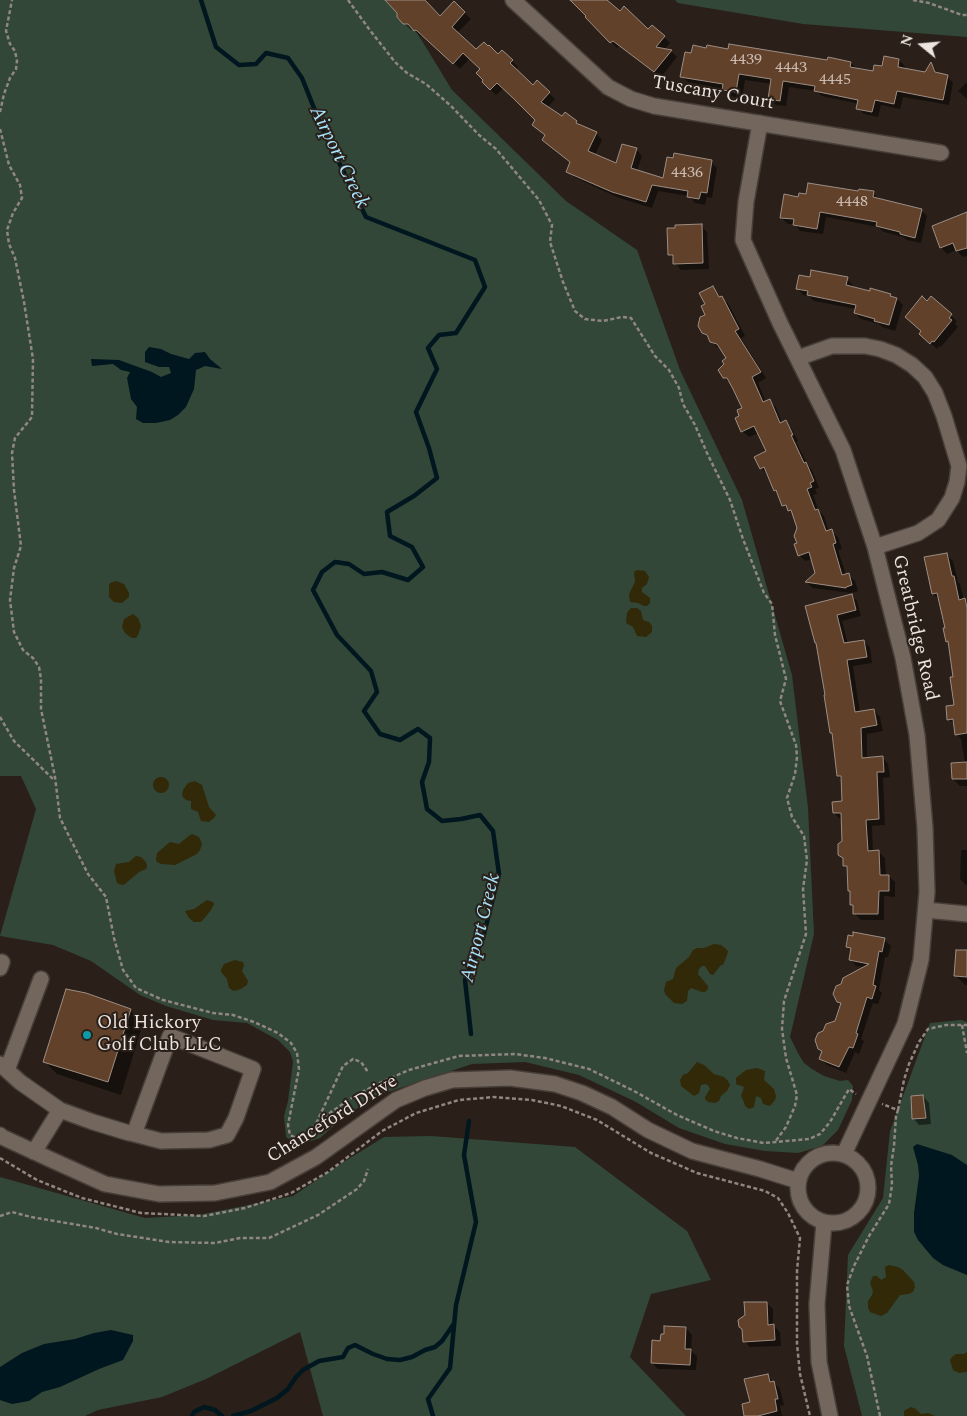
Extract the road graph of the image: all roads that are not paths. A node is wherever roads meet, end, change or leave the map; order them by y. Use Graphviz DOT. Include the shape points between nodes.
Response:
graph roads {
  1 [pos="513,0"];
  2 [pos="760,123"];
  3 [pos="941,153"];
  4 [pos="798,358"];
  5 [pos="875,547"];
  6 [pos="926,910"];
  7 [pos="967,914"];
  8 [pos="41,979"];
  9 [pos="3,1067"];
  10 [pos="60,1110"];
  11 [pos="134,1134"];
  12 [pos="0,1135"];
  13 [pos="34,1152"];
  14 [pos="844,1154"];
  15 [pos="798,1180"];
  16 [pos="824,1223"];
  17 [pos="830,1416"];
  1 -- 2 [label="street, Tuscany Court" via="608,87 654,106"];
  2 -- 3 [label="street, Tuscany Court"];
  2 -- 4 [label="street, Greatbridge Road" via="743,240"];
  4 -- 5 [label="street, Greatbridge Road" via="843,450"];
  4 -- 5 [label="street" via="832,346 880,349 912,365 935,393 959,466 952,498 938,520 918,534"];
  5 -- 6 [label="street, Greatbridge Road" via="904,658 917,735 925,828"];
  6 -- 7 [label="street"];
  6 -- 14 [label="street, Greatbridge Road" via="921,960 904,1024"];
  8 -- 9 [label="street"];
  9 -- 10 [label="street"];
  10 -- 11 [label="street"];
  10 -- 13 [label="street"];
  11 -- 11 [label="street" via="161,1141 209,1140 226,1135 236,1118 253,1069 170,1036"];
  12 -- 13 [label="street, Chanceford Drive"];
  13 -- 15 [label="street, Chanceford Drive" via="105,1184 159,1194 215,1193 270,1182 316,1156 396,1100 425,1088 452,1080 510,1078 555,1084 582,1093 692,1151"];
  14 -- 15 [label="street" via="821,1154 803,1168"];
  14 -- 16 [label="street" via="866,1175 865,1202 858,1212 843,1222"];
  15 -- 16 [label="street" via="800,1203 805,1211"];
  16 -- 17 [label="street" via="817,1304 819,1362"];
}
